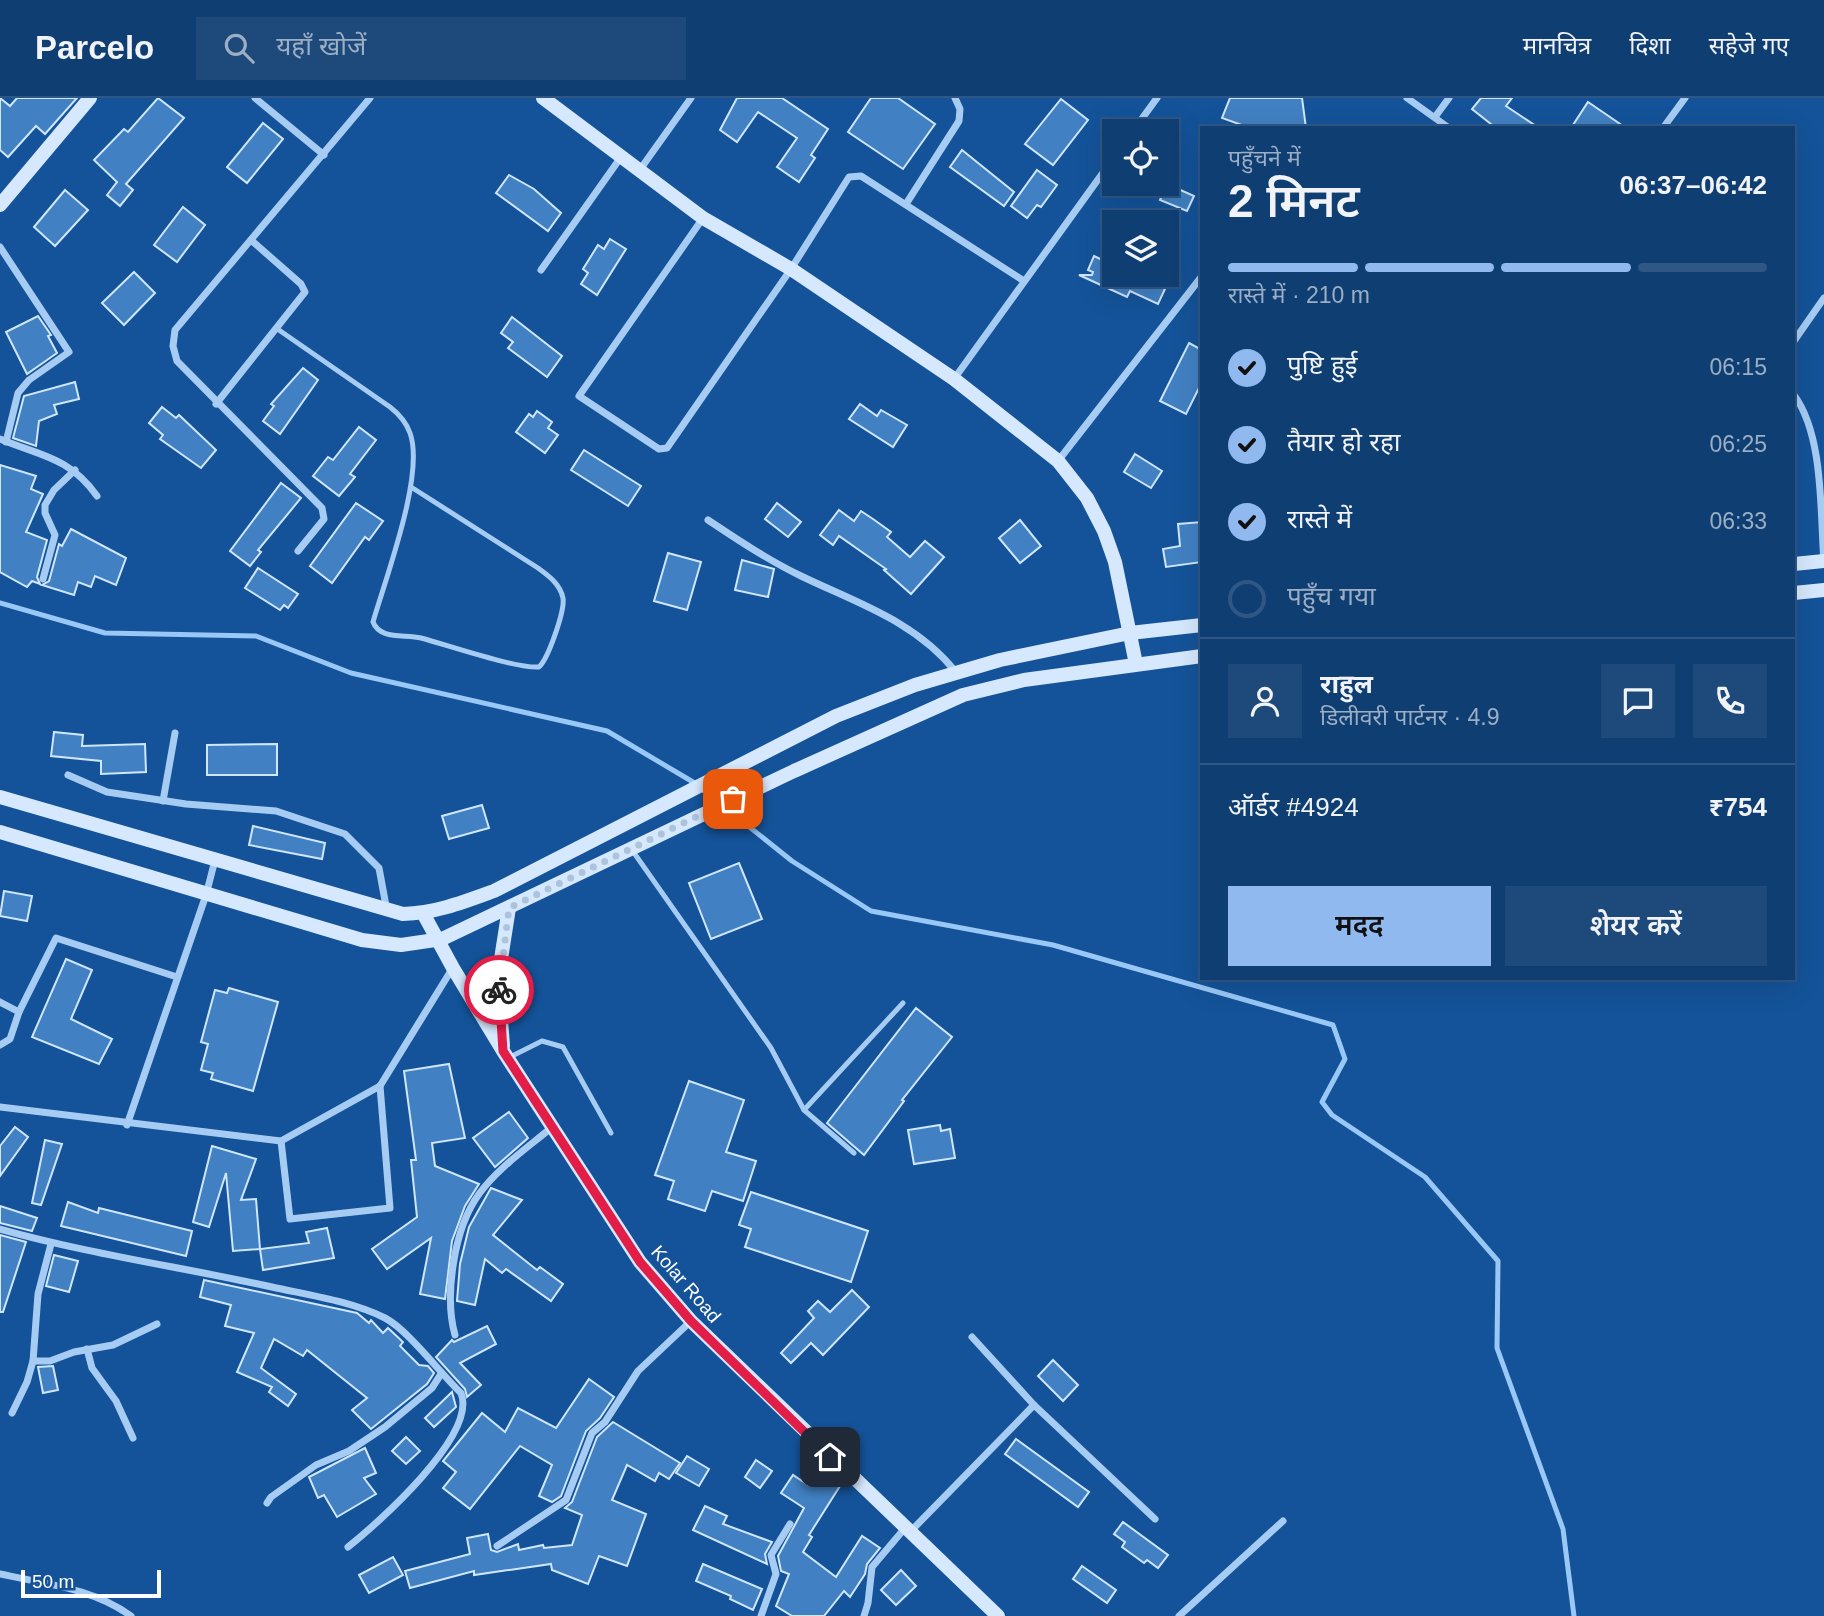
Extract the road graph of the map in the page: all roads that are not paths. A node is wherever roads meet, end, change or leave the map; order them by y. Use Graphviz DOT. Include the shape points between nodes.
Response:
graph roads {
  1 [pos="90,98"];
  2 [pos="256,98"];
  3 [pos="370,98"];
  4 [pos="543,98"];
  5 [pos="691,98"];
  6 [pos="955,98"];
  7 [pos="1157,98"];
  8 [pos="1407,98"];
  9 [pos="1449,98"];
  10 [pos="1685,98"];
  11 [pos="1435,117"];
  12 [pos="1142,119"];
  13 [pos="1446,126"];
  14 [pos="1664,126"];
  15 [pos="324,155"];
  16 [pos="622,156"];
  17 [pos="639,171"];
  18 [pos="1102,174"];
  19 [pos="906,204"];
  20 [pos="0,205"];
  21 [pos="703,218"];
  22 [pos="251,240"];
  23 [pos="0,247"];
  24 [pos="791,269"];
  25 [pos="541,270"];
  26 [pos="1200,279"];
  27 [pos="1024,281"];
  28 [pos="1824,298"];
  29 [pos="276,328"];
  30 [pos="1795,340"];
  31 [pos="954,379"];
  32 [pos="1795,396"];
  33 [pos="216,404"];
  34 [pos="3,441"];
  35 [pos="1058,461"];
  36 [pos="75,470"];
  37 [pos="411,487"];
  38 [pos="97,496"];
  39 [pos="708,520"];
  40 [pos="298,551"];
  41 [pos="1824,561"];
  42 [pos="1795,564"];
  43 [pos="1824,567"];
  44 [pos="43,579"];
  45 [pos="1824,590"];
  46 [pos="1795,593"];
  47 [pos="1200,625"];
  48 [pos="1130,634"];
  49 [pos="1200,656"];
  50 [pos="1136,664"];
  51 [pos="955,671"];
  52 [pos="175,733"];
  53 [pos="68,775"];
  54 [pos="0,797"];
  55 [pos="163,801"];
  56 [pos="0,832"];
  57 [pos="631,848"];
  58 [pos="215,859"];
  59 [pos="206,895"];
  60 [pos="386,906"];
  61 [pos="509,908"];
  62 [pos="423,913"];
  63 [pos="437,940"];
  64 [pos="453,968"];
  65 [pos="177,977"];
  66 [pos="0,1002"];
  67 [pos="902,1003"];
  68 [pos="19,1012"];
  69 [pos="0,1045"];
  70 [pos="506,1054"];
  71 [pos="380,1086"];
  72 [pos="0,1107"];
  73 [pos="804,1110"];
  74 [pos="127,1125"];
  75 [pos="551,1128"];
  76 [pos="611,1133"];
  77 [pos="281,1141"];
  78 [pos="853,1153"];
  79 [pos="0,1229"];
  80 [pos="51,1244"];
  81 [pos="691,1321"];
  82 [pos="157,1324"];
  83 [pos="455,1335"];
  84 [pos="972,1337"];
  85 [pos="87,1349"];
  86 [pos="33,1361"];
  87 [pos="441,1374"];
  88 [pos="1034,1405"];
  89 [pos="12,1413"];
  90 [pos="134,1438"];
  91 [pos="267,1503"];
  92 [pos="1155,1519"];
  93 [pos="1283,1521"];
  94 [pos="790,1524"];
  95 [pos="907,1531"];
  96 [pos="497,1546"];
  97 [pos="348,1548"];
  98 [pos="0,1574"];
  99 [pos="131,1616"];
  100 [pos="761,1616"];
  101 [pos="864,1616"];
  102 [pos="998,1616"];
  103 [pos="1180,1616"];
  1 -- 20 [label="main road"];
  2 -- 15 [label="street"];
  3 -- 15 [label="street"];
  4 -- 16 [label="main road"];
  5 -- 17 [label="street"];
  6 -- 19 [label="street" via="959,121"];
  7 -- 12 [label="street"];
  8 -- 11 [label="street"];
  9 -- 11 [label="street"];
  10 -- 14 [label="street"];
  11 -- 13 [label="street"];
  15 -- 22 [label="street"];
  16 -- 17 [label="main road"];
  16 -- 25 [label="street"];
  17 -- 21 [label="main road"];
  18 -- 27 [label="street"];
  19 -- 24 [label="street" via="861,176 849,177"];
  19 -- 27 [label="street"];
  21 -- 24 [label="main road"];
  21 -- 24 [label="street" via="579,396 659,449 667,448"];
  22 -- 29 [label="street" via="305,287"];
  22 -- 33 [label="street" via="175,330 177,360"];
  23 -- 34 [label="street" via="69,352 18,393"];
  24 -- 31 [label="main road"];
  26 -- 35 [label="street"];
  27 -- 31 [label="street"];
  28 -- 30 [label="street"];
  29 -- 33 [label="street"];
  29 -- 37 [label="lane" via="400,416 411,435"];
  31 -- 35 [label="main road"];
  32 -- 41 [label="street" via="1803,407 1817,459"];
  33 -- 40 [label="street" via="322,508 324,519"];
  34 -- 36 [label="street" via="55,457"];
  35 -- 48 [label="main road" via="1087,498 1104,531"];
  36 -- 38 [label="street"];
  36 -- 44 [label="street" via="45,505 55,535"];
  37 -- 37 [label="lane" via="373,622 376,629 538,667 546,658 563,607 556,582"];
  39 -- 51 [label="street" via="758,554 914,630"];
  41 -- 42 [label="main road"];
  41 -- 43 [label="street"];
  45 -- 46 [label="main road"];
  47 -- 48 [label="main road"];
  48 -- 50 [label="main road"];
  48 -- 51 [label="main road"];
  49 -- 50 [label="main road"];
  50 -- 57 [label="main road" via="1024,680 963,695"];
  51 -- 62 [label="main road" via="836,716 494,891"];
  52 -- 55 [label="street"];
  53 -- 55 [label="street" via="107,792"];
  54 -- 58 [label="main road"];
  55 -- 60 [label="street" via="276,811 345,834 379,868"];
  56 -- 59 [label="main road"];
  57 -- 61 [label="main road"];
  57 -- 73 [label="lane" via="771,1048"];
  58 -- 59 [label="street"];
  58 -- 60 [label="main road"];
  59 -- 63 [label="main road" via="362,940 401,945"];
  59 -- 65 [label="street"];
  60 -- 62 [label="main road" via="403,914"];
  61 -- 63 [label="main road"];
  61 -- 70 [label="main road" via="498,978"];
  62 -- 63 [label="main road, Kolar Road"];
  63 -- 64 [label="main road, Kolar Road"];
  64 -- 70 [label="main road, Kolar Road"];
  64 -- 71 [label="street"];
  65 -- 68 [label="street" via="56,938"];
  65 -- 74 [label="street"];
  66 -- 68 [label="street"];
  67 -- 73 [label="lane"];
  68 -- 69 [label="street" via="10,1039"];
  70 -- 75 [label="main road, Kolar Road"];
  70 -- 76 [label="lane" via="542,1041 563,1047"];
  71 -- 77 [label="street"];
  71 -- 77 [label="street" via="390,1209 290,1219"];
  72 -- 74 [label="street"];
  73 -- 78 [label="lane"];
  74 -- 77 [label="street"];
  75 -- 81 [label="main road, Kolar Road" via="640,1262"];
  75 -- 83 [label="street" via="502,1169 471,1208 449,1287"];
  79 -- 80 [label="street"];
  80 -- 86 [label="street" via="38,1294"];
  80 -- 87 [label="street" via="171,1264 366,1311 401,1330"];
  81 -- 95 [label="main road, Kolar Road"];
  81 -- 96 [label="street" via="638,1371 605,1422 592,1433 566,1500"];
  82 -- 85 [label="street" via="127,1341"];
  84 -- 88 [label="street"];
  85 -- 86 [label="street" via="50,1361"];
  85 -- 90 [label="street" via="92,1368 116,1401"];
  86 -- 89 [label="street"];
  87 -- 91 [label="street" via="432,1388 385,1427 349,1451 316,1465"];
  87 -- 97 [label="street" via="461,1393 463,1401 442,1451 411,1490"];
  88 -- 92 [label="street"];
  88 -- 95 [label="street"];
  93 -- 103 [label="street"];
  94 -- 100 [label="street" via="771,1555 776,1574"];
  95 -- 101 [label="street" via="872,1567"];
  95 -- 102 [label="main road, Kolar Road"];
  98 -- 99 [label="street" via="87,1593"];
}
